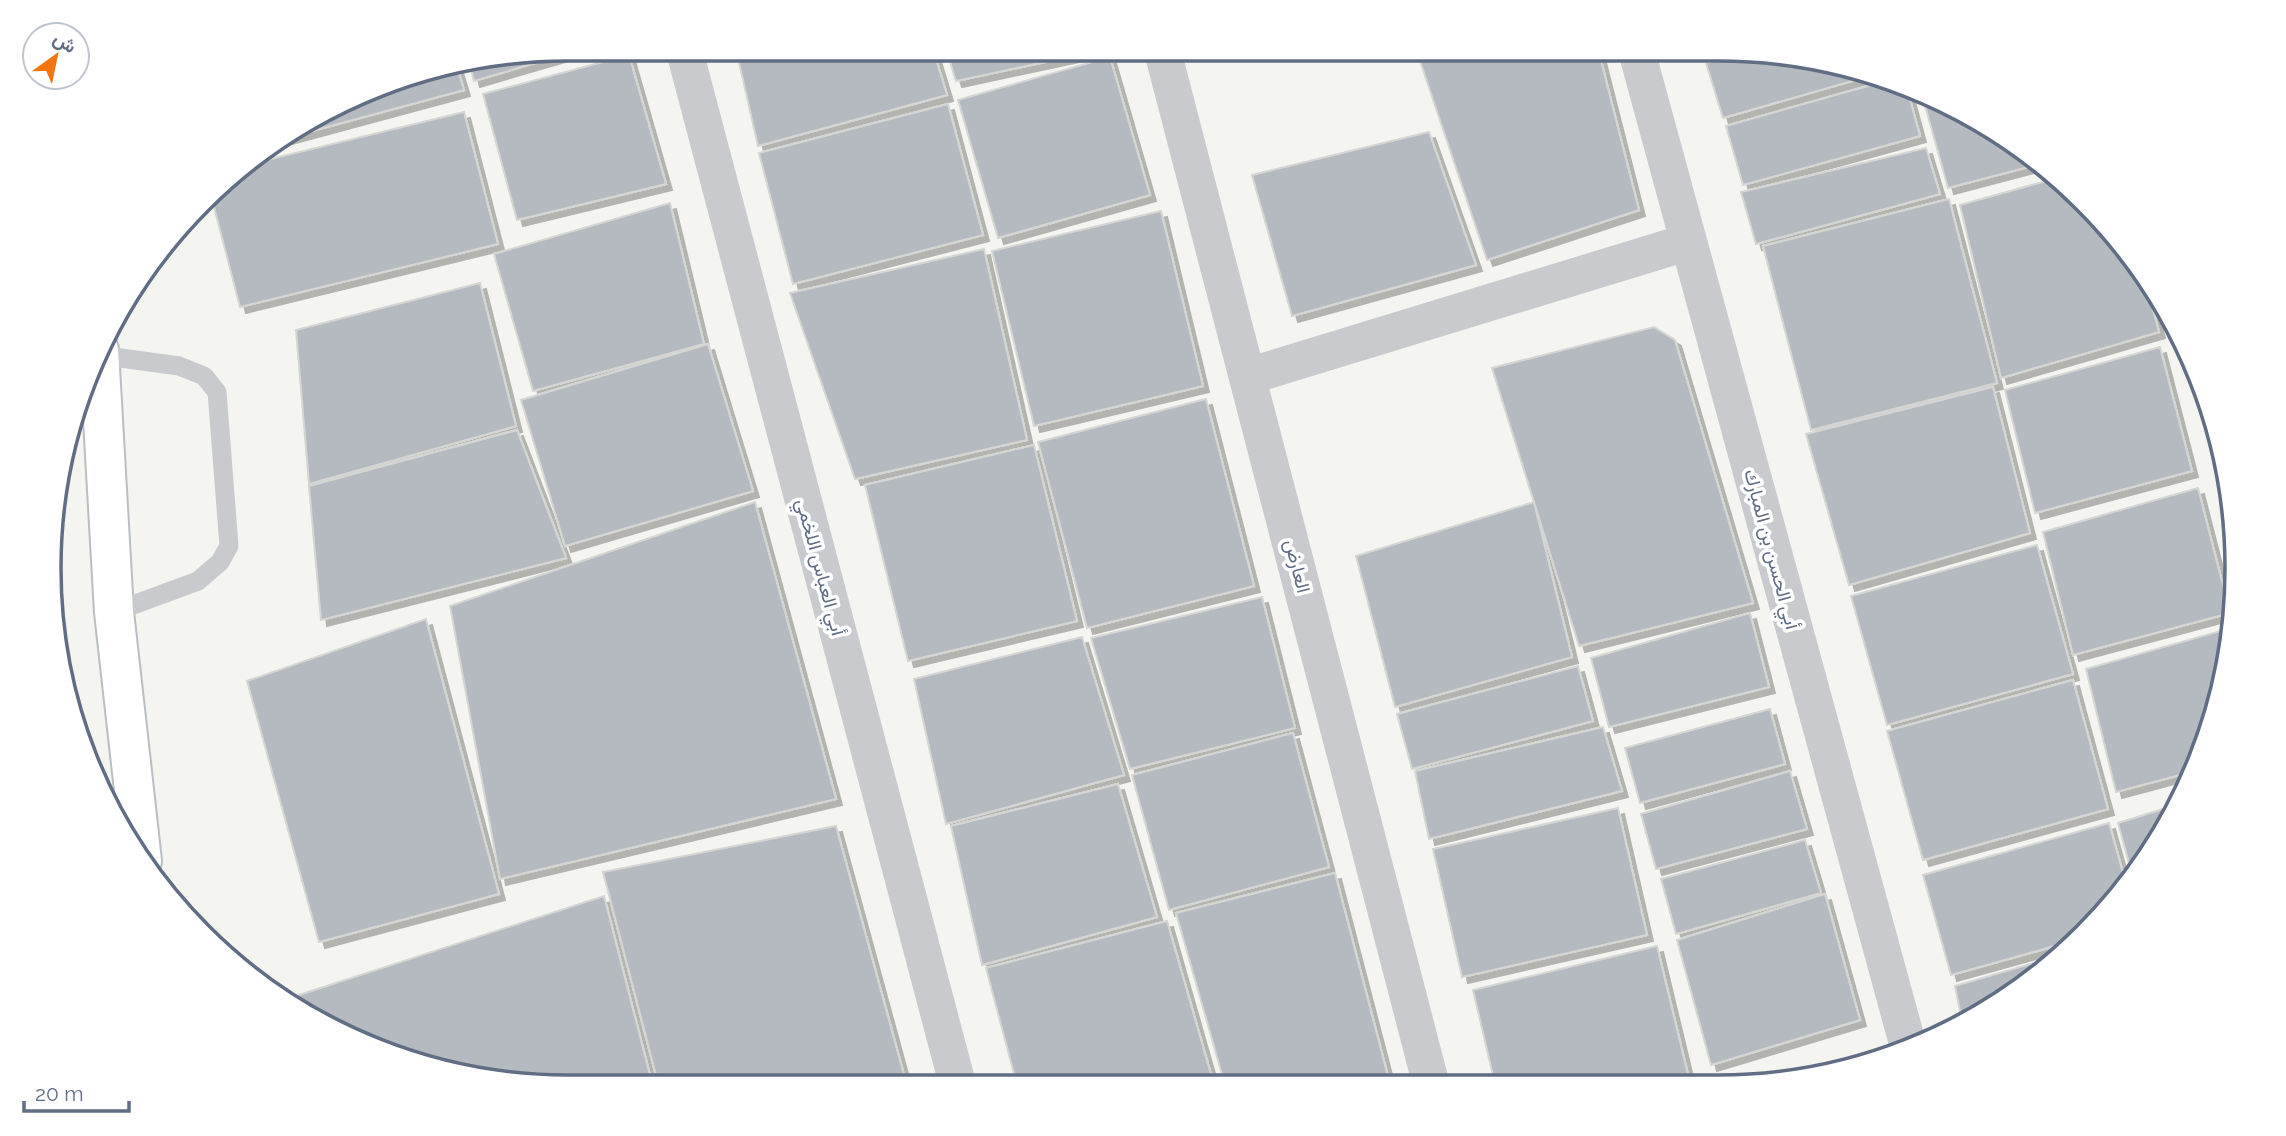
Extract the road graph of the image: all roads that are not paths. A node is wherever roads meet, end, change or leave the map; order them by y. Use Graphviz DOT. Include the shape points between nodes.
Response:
graph roads {
  1 [pos="687,61"];
  2 [pos="1165,61"];
  3 [pos="1639,61"];
  4 [pos="1688,242"];
  5 [pos="109,355"];
  6 [pos="100,374"];
  7 [pos="1249,376"];
  8 [pos="114,612"];
  9 [pos="139,838"];
  10 [pos="1906,1038"];
  11 [pos="955,1075"];
  12 [pos="1429,1075"];
  1 -- 11 [label="street, أبي العباس اللخمي"];
  2 -- 7 [label="street, العارض"];
  3 -- 4 [label="street, أبي الحسن بن المبارك"];
  4 -- 7 [label="street"];
  4 -- 10 [label="street, أبي الحسن بن المبارك"];
  5 -- 8 [label="lane" via="179,366 204,376 217,393 229,546 220,562 198,581"];
  6 -- 8 [label="main road"];
  7 -- 12 [label="street, العارض"];
  8 -- 9 [label="main road"];
}
